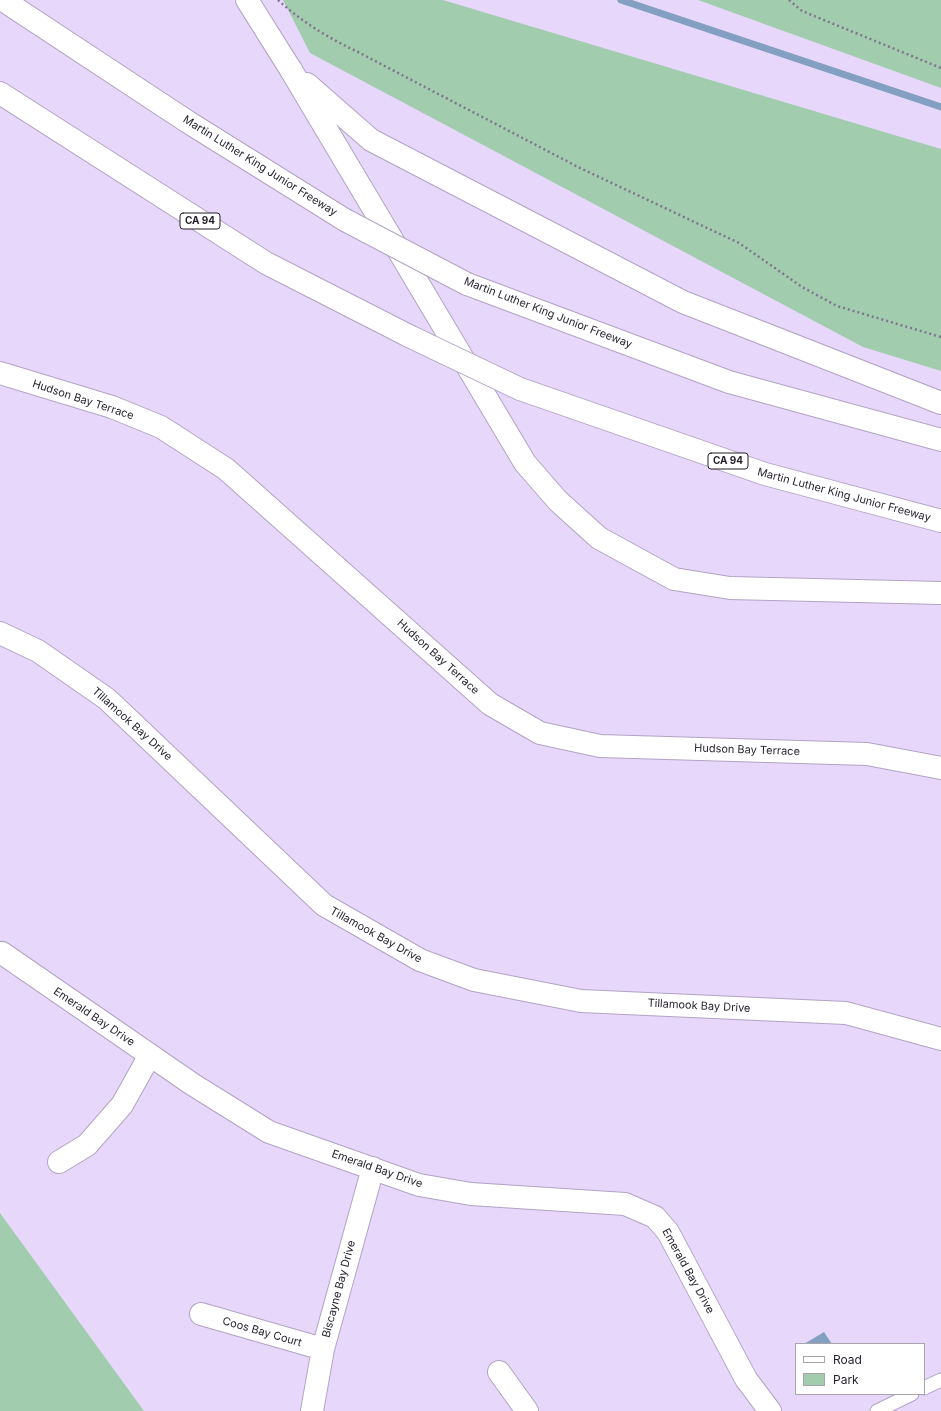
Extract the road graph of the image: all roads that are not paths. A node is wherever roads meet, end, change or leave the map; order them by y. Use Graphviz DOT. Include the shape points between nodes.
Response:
graph roads {
  1 [pos="3,0"];
  2 [pos="247,0"];
  3 [pos="291,70"];
  4 [pos="0,93"];
  5 [pos="0,373"];
  6 [pos="941,403"];
  7 [pos="941,440"];
  8 [pos="941,521"];
  9 [pos="941,593"];
  10 [pos="0,633"];
  11 [pos="941,768"];
  12 [pos="0,954"];
  13 [pos="941,1039"];
  14 [pos="150,1055"];
  15 [pos="59,1162"];
  16 [pos="373,1168"];
  17 [pos="201,1314"];
  18 [pos="323,1349"];
  19 [pos="499,1372"];
  20 [pos="941,1380"];
  21 [pos="925,1388"];
  22 [pos="910,1395"];
  23 [pos="312,1411"];
  24 [pos="527,1411"];
  25 [pos="770,1411"];
  26 [pos="877,1411"];
  1 -- 7 [label="main road, Martin Luther King Junior Freeway, bridge" via="188,122 345,220 467,284 729,382"];
  2 -- 3 [label="main road"];
  3 -- 6 [label="main road" via="371,140 683,302"];
  3 -- 9 [label="main road" via="525,462 558,501 599,538 674,579 702,584 730,588"];
  4 -- 8 [label="main road, Martin Luther King Junior Freeway / CA 94, bridge" via="266,263 520,389 765,474"];
  5 -- 11 [label="main road, Hudson Bay Terrace" via="112,407 161,427 226,470 490,704 540,733 600,746 867,754"];
  10 -- 13 [label="main road, Tillamook Bay Drive" via="38,650 107,699 324,905 420,960 474,980 581,1000 846,1013"];
  12 -- 14 [label="main road, Emerald Bay Drive"];
  14 -- 15 [label="main road" via="122,1105 87,1145"];
  14 -- 16 [label="main road, Emerald Bay Drive" via="269,1132"];
  16 -- 18 [label="main road, Biscayne Bay Drive"];
  16 -- 25 [label="main road, Emerald Bay Drive" via="419,1185 471,1194 625,1204 655,1217 668,1232 746,1379"];
  17 -- 18 [label="main road, Coos Bay Court"];
  18 -- 23 [label="main road, Biscayne Bay Drive"];
  19 -- 24 [label="main road"];
  20 -- 21 [label="lane"];
  22 -- 26 [label="lane"];
}
